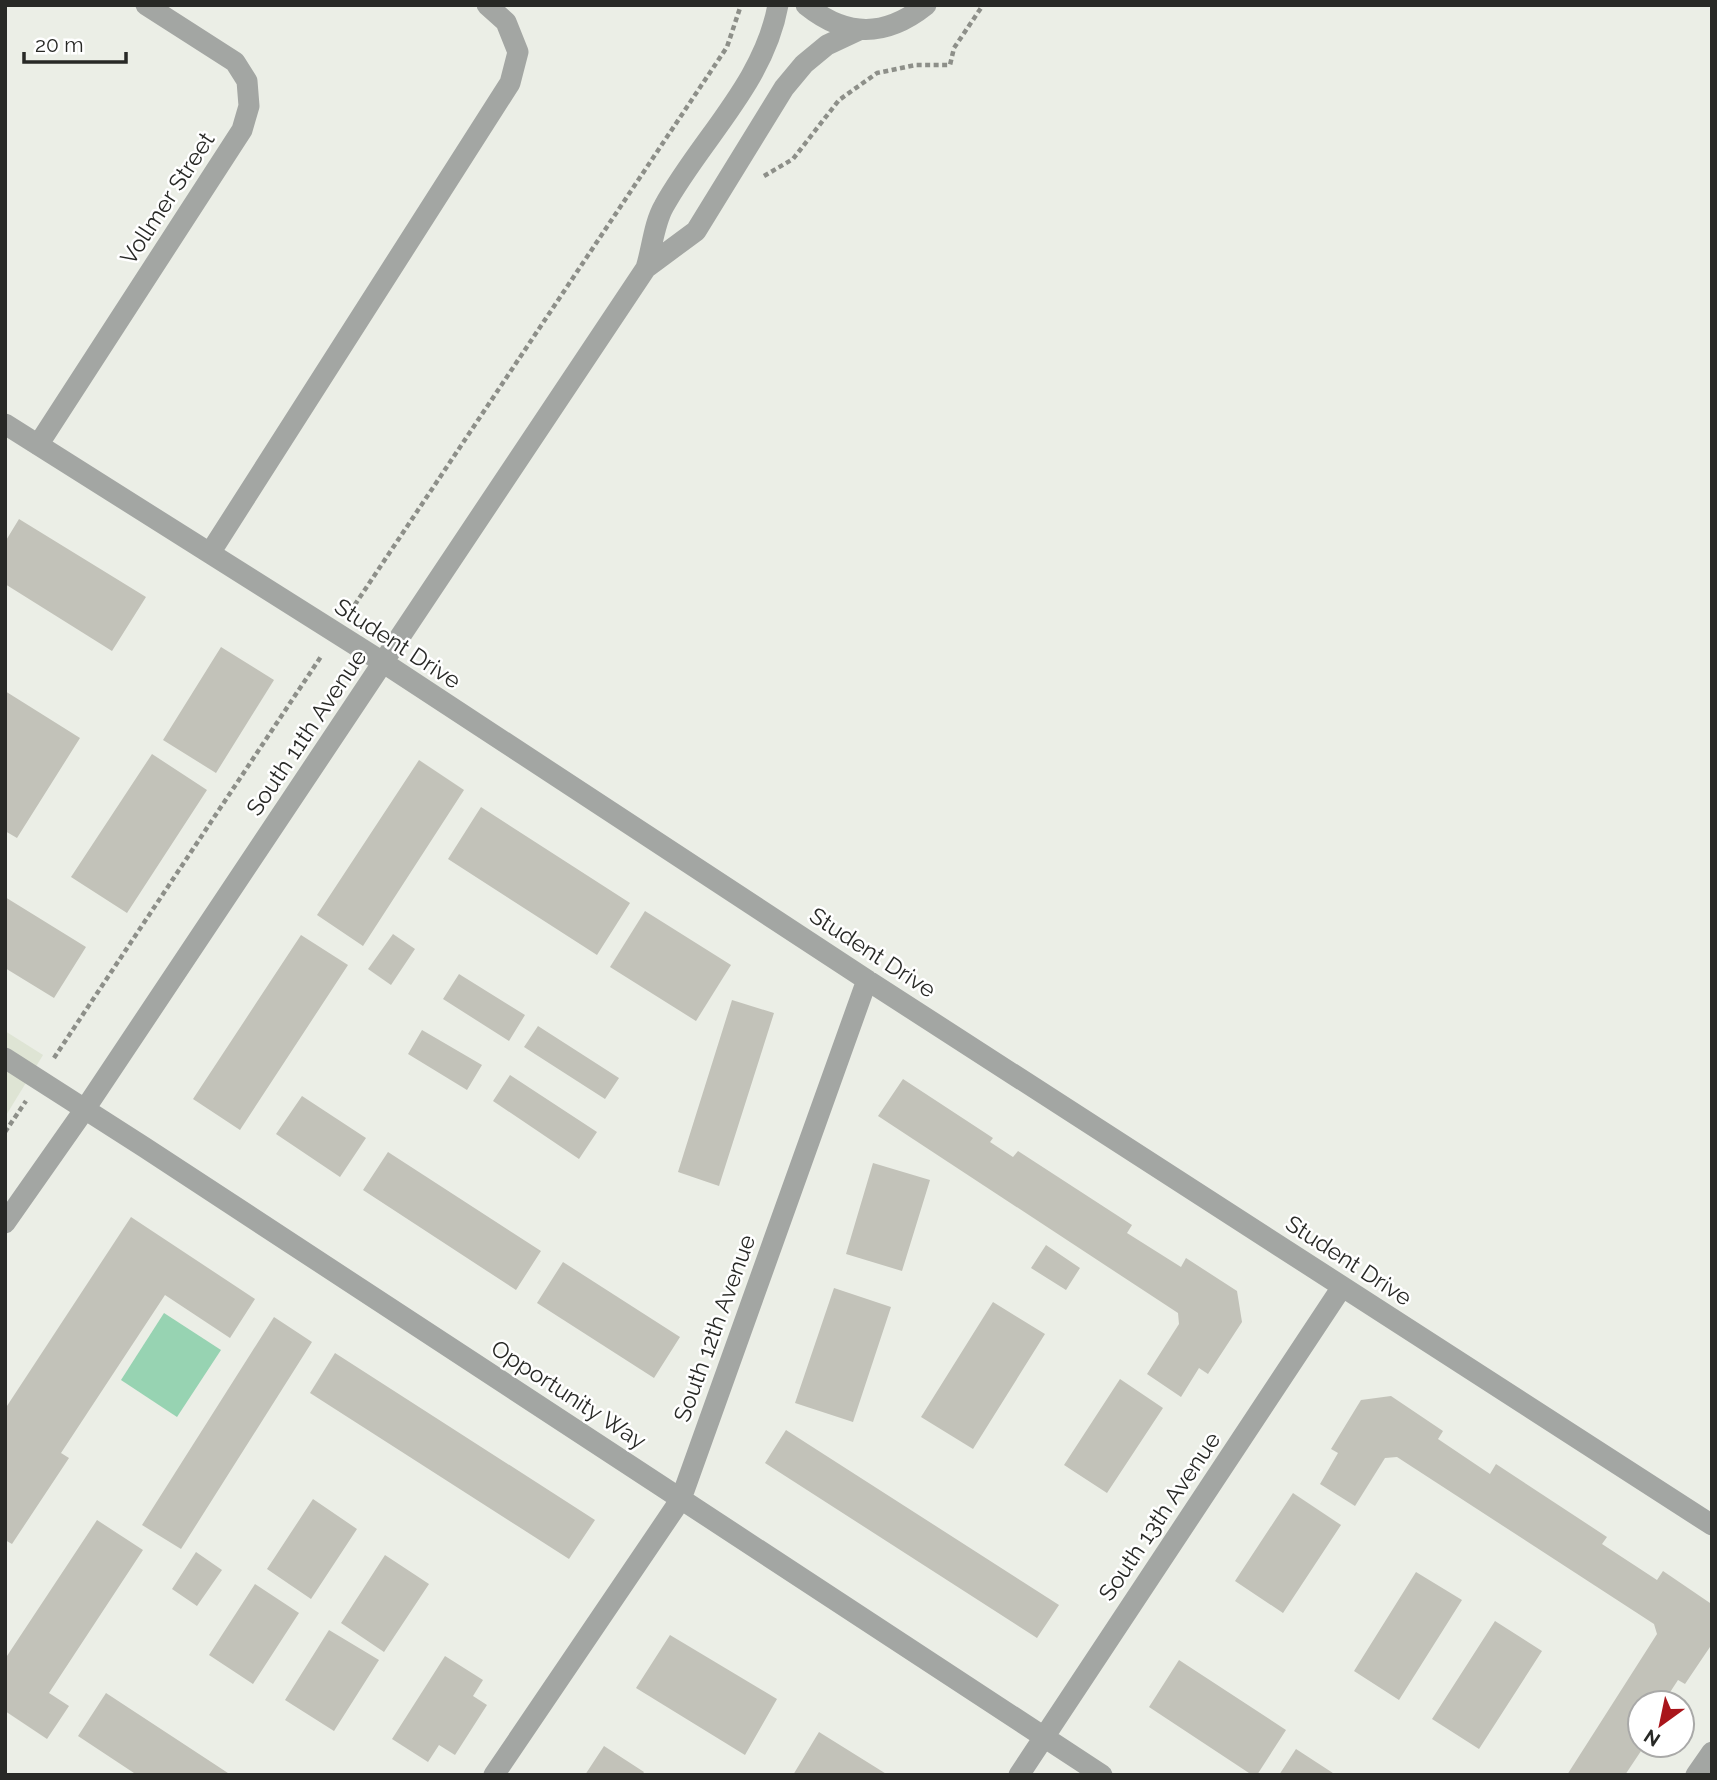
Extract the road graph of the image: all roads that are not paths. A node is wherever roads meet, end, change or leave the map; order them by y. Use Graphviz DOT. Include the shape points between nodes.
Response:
graph roads {
  1 [pos="146,5"];
  2 [pos="488,5"];
  3 [pos="778,5"];
  4 [pos="806,5"];
  5 [pos="926,5"];
  6 [pos="859,30"];
  7 [pos="646,268"];
  8 [pos="5,425"];
  9 [pos="38,445"];
  10 [pos="211,553"];
  11 [pos="384,663"];
  12 [pos="867,980"];
  13 [pos="5,1058"];
  14 [pos="85,1109"];
  15 [pos="5,1223"];
  16 [pos="1342,1287"];
  17 [pos="681,1499"];
  18 [pos="1712,1525"];
  19 [pos="1043,1737"];
  20 [pos="1712,1752"];
  21 [pos="494,1775"];
  22 [pos="1019,1775"];
  23 [pos="1102,1775"];
  24 [pos="1696,1775"];
  1 -- 9 [label="street, Vollmer Street" via="235,62 247,81 249,106 242,130"];
  2 -- 10 [label="street" via="506,22 518,52 510,83"];
  3 -- 7 [label="street, South 11th Avenue" via="770,37 739,96 663,208"];
  4 -- 6 [label="street" via="829,21"];
  5 -- 6 [label="street" via="894,25"];
  6 -- 7 [label="street, South 11th Avenue" via="804,64 784,88 696,231"];
  7 -- 11 [label="street, South 11th Avenue"];
  8 -- 9 [label="street, Student Drive"];
  9 -- 10 [label="street, Student Drive"];
  10 -- 11 [label="street, Student Drive"];
  11 -- 12 [label="street, Student Drive"];
  11 -- 14 [label="street, South 11th Avenue"];
  12 -- 16 [label="street, Student Drive"];
  12 -- 17 [label="street, South 12th Avenue"];
  13 -- 14 [label="street, Opportunity Way"];
  14 -- 15 [label="street, South 11th Avenue"];
  14 -- 17 [label="street, Opportunity Way"];
  16 -- 18 [label="street, Student Drive"];
  16 -- 19 [label="street, South 13th Avenue"];
  17 -- 19 [label="street, Opportunity Way"];
  17 -- 21 [label="street, South 12th Avenue"];
  19 -- 22 [label="street, South 13th Avenue"];
  19 -- 23 [label="street, Opportunity Way"];
  20 -- 24 [label="street"];
}
